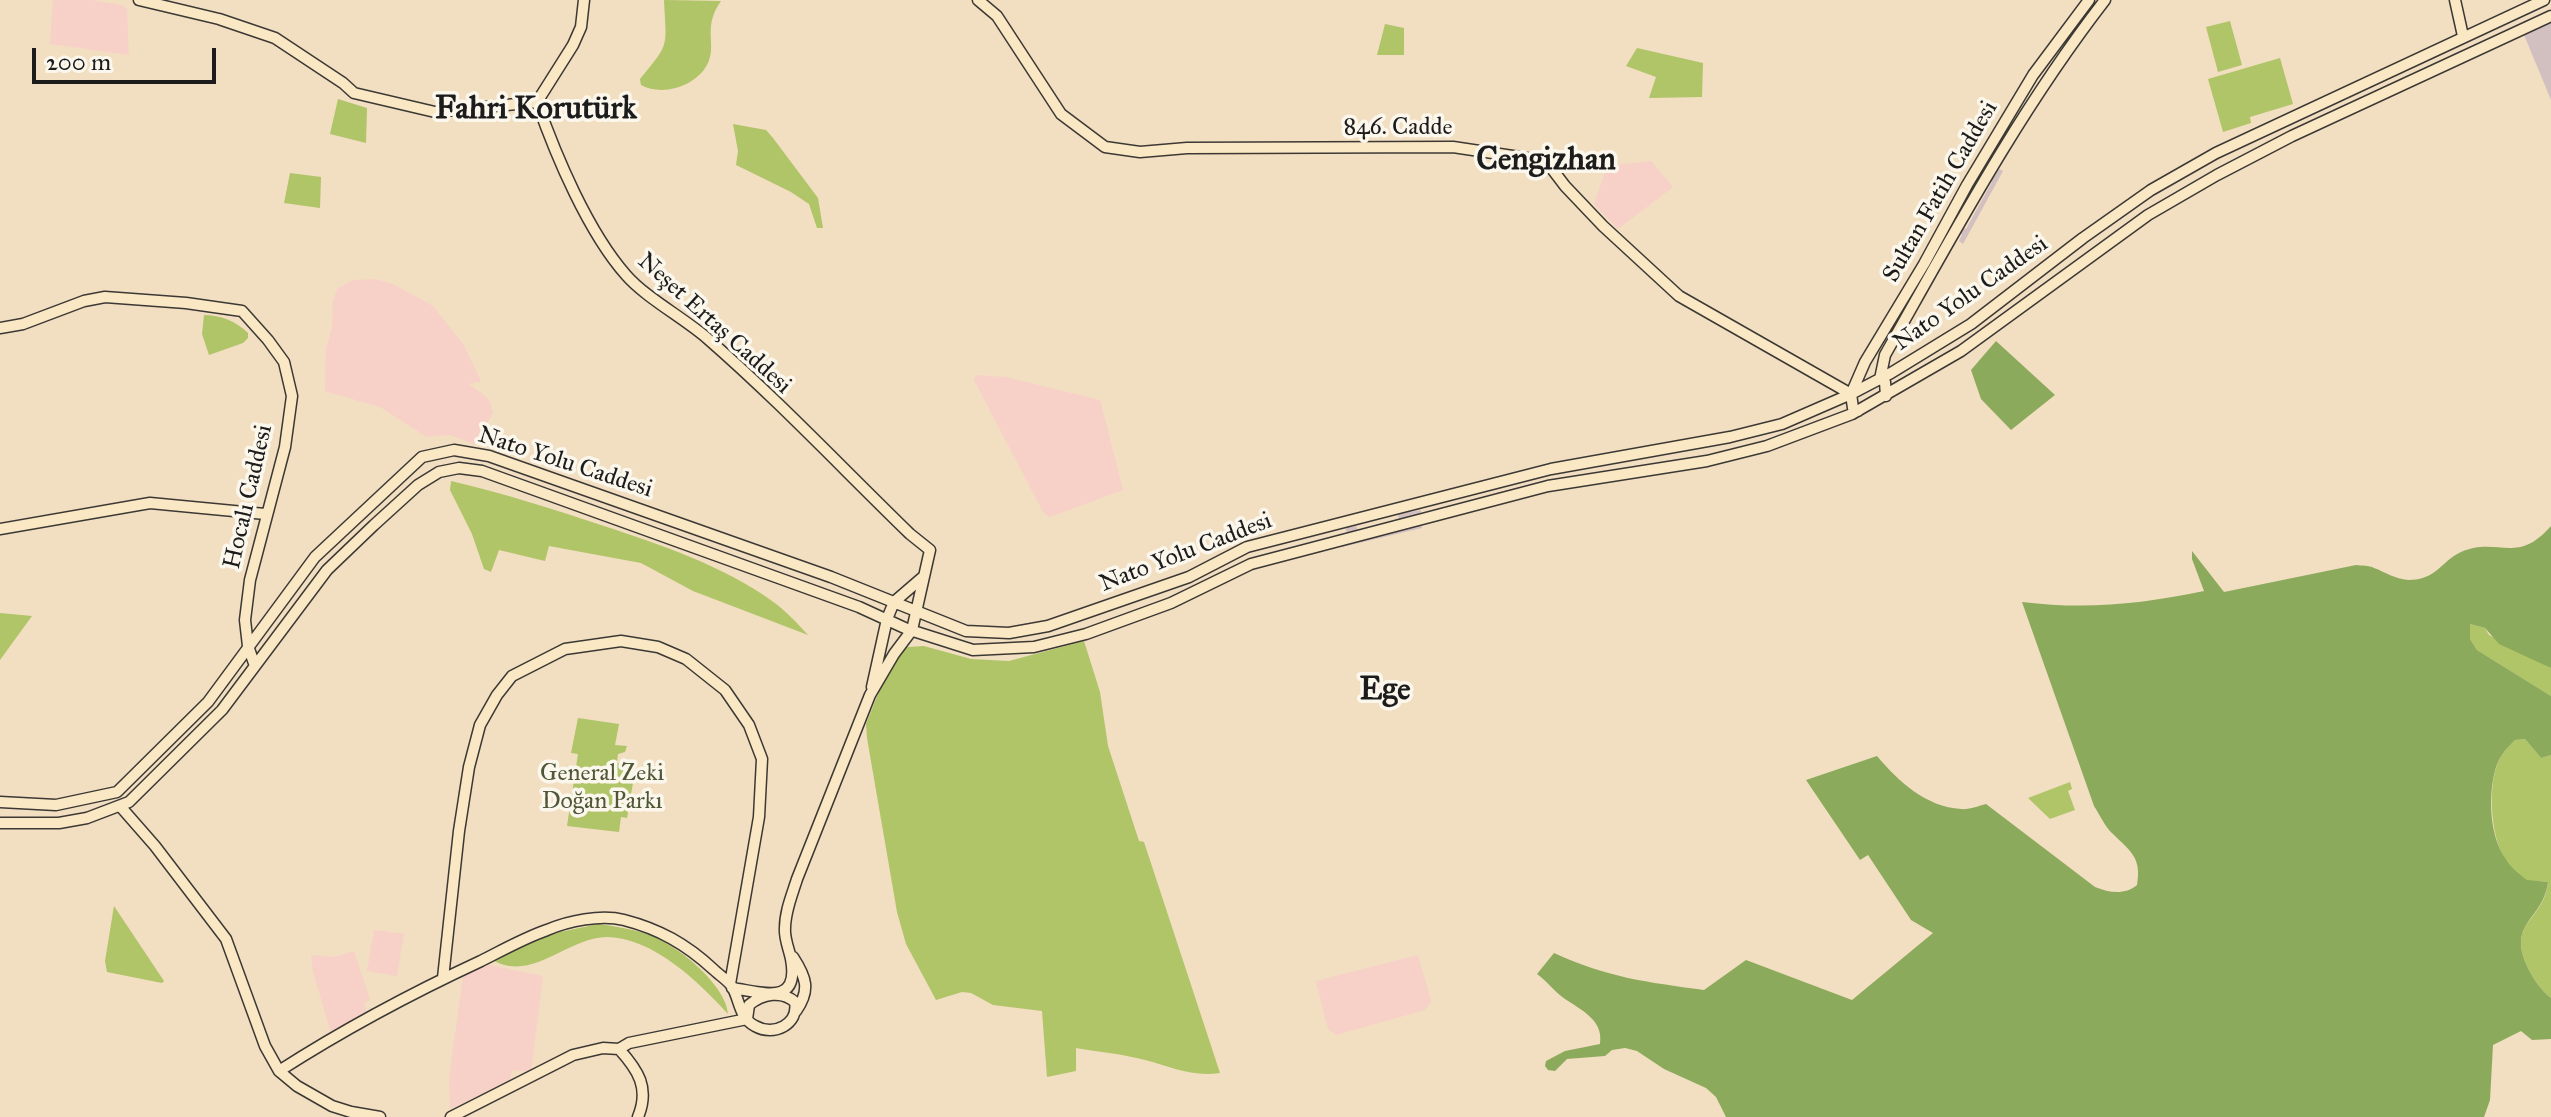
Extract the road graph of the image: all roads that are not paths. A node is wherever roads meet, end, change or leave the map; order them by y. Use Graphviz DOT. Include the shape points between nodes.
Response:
graph roads {
  1 [pos="139,0"];
  2 [pos="584,0"];
  3 [pos="978,0"];
  4 [pos="2089,0"];
  5 [pos="2105,0"];
  6 [pos="2455,0"];
  7 [pos="2544,0"];
  8 [pos="2551,16"];
  9 [pos="2463,36"];
  10 [pos="537,102"];
  11 [pos="0,328"];
  12 [pos="1880,379"];
  13 [pos="1851,394"];
  14 [pos="1886,396"];
  15 [pos="1858,411"];
  16 [pos="265,514"];
  17 [pos="0,529"];
  18 [pos="923,577"];
  19 [pos="894,602"];
  20 [pos="917,612"];
  21 [pos="887,619"];
  22 [pos="912,630"];
  23 [pos="248,646"];
  24 [pos="255,666"];
  25 [pos="870,695"];
  26 [pos="0,802"];
  27 [pos="125,804"];
  28 [pos="0,823"];
  29 [pos="790,952"];
  30 [pos="443,978"];
  31 [pos="731,986"];
  32 [pos="773,995"];
  33 [pos="796,1011"];
  34 [pos="747,1019"];
  35 [pos="619,1049"];
  36 [pos="279,1071"];
  37 [pos="380,1117"];
  38 [pos="451,1117"];
  39 [pos="638,1117"];
  1 -- 10 [label="main road" via="275,38 364,96 435,112"];
  2 -- 10 [label="main road" via="573,45"];
  3 -- 13 [label="main road, 846. Cadde" via="997,16 1061,114 1105,147 1140,152 1453,147 1546,161 1603,226 1679,296"];
  4 -- 13 [label="main road, Sultan Fatih Caddesi" via="2011,108"];
  5 -- 12 [label="main road, Sultan Fatih Caddesi" via="2000,150 1885,355"];
  6 -- 9 [label="main road"];
  7 -- 9 [label="main road, Nato Yolu Caddesi"];
  8 -- 14 [label="main road, Nato Yolu Caddesi" via="2217,175 2148,215 1961,351"];
  9 -- 12 [label="main road, Nato Yolu Caddesi" via="2216,153 2151,190 1971,324"];
  10 -- 18 [label="main road, Neşet Ertaş Caddesi" via="575,192 627,276 707,338 930,550"];
  11 -- 16 [label="main road, Hocalı Caddesi" via="105,297 242,311 284,362 292,396 285,447"];
  12 -- 13 [label="main road, Nato Yolu Caddesi"];
  12 -- 14 [label="main road"];
  13 -- 15 [label="main road"];
  13 -- 20 [label="main road, Nato Yolu Caddesi" via="1756,431 1551,469 1247,547 1189,577 1048,626 1009,633 966,631"];
  14 -- 15 [label="main road, Nato Yolu Caddesi"];
  15 -- 22 [label="main road, Nato Yolu Caddesi" via="1767,446 1548,486 1263,560 1171,603 1034,647 973,650"];
  16 -- 17 [label="main road" via="150,503"];
  16 -- 23 [label="main road, Hocalı Caddesi" via="250,580"];
  18 -- 19 [label="main road"];
  18 -- 20 [label="main road"];
  19 -- 20 [label="main road, Nato Yolu Caddesi"];
  19 -- 21 [label="main road"];
  19 -- 23 [label="main road, Nato Yolu Caddesi" via="581,487 489,456 454,450 422,457 350,523 315,557"];
  20 -- 22 [label="main road"];
  21 -- 22 [label="main road, Nato Yolu Caddesi"];
  21 -- 24 [label="main road, Nato Yolu Caddesi" via="645,528 482,471 459,468 418,485 327,570"];
  21 -- 25 [label="main road"];
  22 -- 25 [label="main road"];
  23 -- 24 [label="main road, Hocalı Caddesi"];
  23 -- 26 [label="main road, Nato Yolu Caddesi" via="208,702 117,792 56,805"];
  24 -- 27 [label="main road, Nato Yolu Caddesi" via="222,710"];
  25 -- 29 [label="main road" via="788,908 784,931"];
  27 -- 28 [label="main road" via="59,823"];
  27 -- 36 [label="main road" via="226,939"];
  29 -- 32 [label="main road" via="792,980"];
  29 -- 33 [label="main road" via="806,981 807,993"];
  30 -- 31 [label="main road" via="549,928 588,919 621,919 682,944"];
  30 -- 31 [label="main road" via="469,767 486,713 512,676 537,661 565,649 621,641 658,647 686,659 725,690 749,725 762,759 759,817"];
  30 -- 36 [label="main road"];
  31 -- 32 [label="main road"];
  31 -- 34 [label="main road"];
  32 -- 33 [label="main road" via="790,997"];
  32 -- 34 [label="main road" via="749,1005"];
  33 -- 34 [label="main road" via="790,1023 778,1029 754,1026"];
  34 -- 35 [label="main road"];
  35 -- 38 [label="main road" via="573,1055"];
  35 -- 39 [label="main road" via="643,1084"];
  36 -- 37 [label="main road" via="332,1106"];
}
